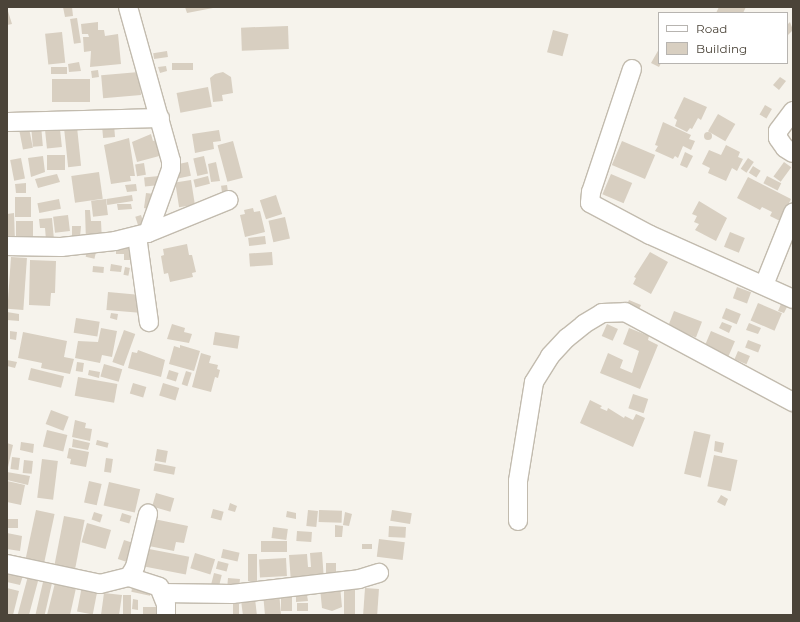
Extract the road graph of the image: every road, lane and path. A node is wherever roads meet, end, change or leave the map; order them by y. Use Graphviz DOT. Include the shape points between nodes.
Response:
graph roads {
  1 [pos="128,7"];
  2 [pos="632,69"];
  3 [pos="793,111"];
  4 [pos="160,118"];
  5 [pos="7,122"];
  6 [pos="793,153"];
  7 [pos="230,200"];
  8 [pos="793,213"];
  9 [pos="143,235"];
  10 [pos="7,246"];
  11 [pos="764,285"];
  12 [pos="793,299"];
  13 [pos="149,322"];
  14 [pos="793,402"];
  15 [pos="148,514"];
  16 [pos="518,521"];
  17 [pos="7,564"];
  18 [pos="379,574"];
  19 [pos="129,577"];
  20 [pos="162,593"];
  21 [pos="166,615"];
  1 -- 4 [label="street"];
  2 -- 11 [label="street" via="591,192 590,203 650,235"];
  3 -- 6 [label="street" via="778,131 778,138 785,148"];
  4 -- 5 [label="street"];
  4 -- 9 [label="street" via="170,152 171,169"];
  7 -- 9 [label="street"];
  8 -- 11 [label="street"];
  9 -- 10 [label="street" via="61,248"];
  9 -- 13 [label="street"];
  11 -- 12 [label="street"];
  14 -- 16 [label="street" via="729,366 664,335 626,312 602,313 567,338 550,356 534,382 518,481"];
  15 -- 19 [label="street" via="135,567"];
  17 -- 19 [label="street" via="100,584"];
  18 -- 20 [label="street" via="232,594"];
  19 -- 20 [label="street" via="159,587"];
  20 -- 21 [label="street"];
}
